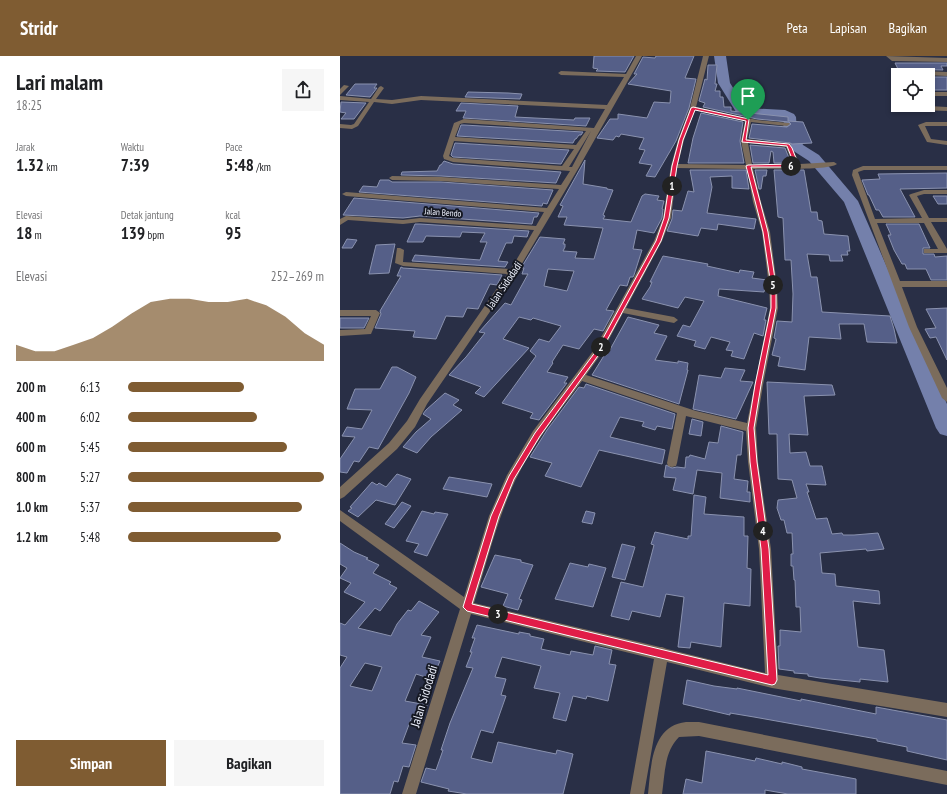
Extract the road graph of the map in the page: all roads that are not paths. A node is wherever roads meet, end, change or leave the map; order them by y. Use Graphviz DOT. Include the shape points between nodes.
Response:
graph roads {
  1 [pos="640,56"];
  2 [pos="706,56"];
  3 [pos="888,56"];
  4 [pos="947,60"];
  5 [pos="561,72"];
  6 [pos="935,73"];
  7 [pos="947,74"];
  8 [pos="628,76"];
  9 [pos="935,78"];
  10 [pos="947,78"];
  11 [pos="346,86"];
  12 [pos="381,88"];
  13 [pos="340,93"];
  14 [pos="935,94"];
  15 [pos="947,94"];
  16 [pos="340,98"];
  17 [pos="373,100"];
  18 [pos="609,107"];
  19 [pos="693,108"];
  20 [pos="935,109"];
  21 [pos="947,109"];
  22 [pos="748,120"];
  23 [pos="787,124"];
  24 [pos="947,124"];
  25 [pos="340,126"];
  26 [pos="594,129"];
  27 [pos="451,139"];
  28 [pos="744,141"];
  29 [pos="947,143"];
  30 [pos="578,147"];
  31 [pos="834,164"];
  32 [pos="947,164"];
  33 [pos="674,166"];
  34 [pos="748,166"];
  35 [pos="797,166"];
  36 [pos="565,167"];
  37 [pos="936,168"];
  38 [pos="947,168"];
  39 [pos="575,169"];
  40 [pos="392,178"];
  41 [pos="563,187"];
  42 [pos="947,192"];
  43 [pos="346,194"];
  44 [pos="548,210"];
  45 [pos="342,219"];
  46 [pos="926,220"];
  47 [pos="947,220"];
  48 [pos="874,221"];
  49 [pos="539,228"];
  50 [pos="400,250"];
  51 [pos="927,251"];
  52 [pos="945,251"];
  53 [pos="513,272"];
  54 [pos="898,284"];
  55 [pos="947,284"];
  56 [pos="622,310"];
  57 [pos="340,313"];
  58 [pos="674,320"];
  59 [pos="340,333"];
  60 [pos="580,377"];
  61 [pos="947,398"];
  62 [pos="682,411"];
  63 [pos="751,428"];
  64 [pos="672,463"];
  65 [pos="340,494"];
  66 [pos="340,515"];
  67 [pos="467,607"];
  68 [pos="662,653"];
  69 [pos="772,680"];
  70 [pos="947,710"];
  71 [pos="947,778"];
  72 [pos="409,794"];
  73 [pos="637,794"];
  74 [pos="655,794"];
  1 -- 8 [label="street, Jalan Sidodadi"];
  2 -- 19 [label="street, Jalan Sidodadi"];
  3 -- 4 [label="street" via="892,59"];
  5 -- 8 [label="street"];
  6 -- 7 [label="street"];
  8 -- 18 [label="street, Jalan Sidodadi"];
  9 -- 10 [label="street"];
  11 -- 13 [label="street"];
  12 -- 17 [label="street"];
  14 -- 15 [label="street"];
  16 -- 17 [label="street"];
  17 -- 18 [label="street" via="392,102 421,98"];
  17 -- 25 [label="street" via="356,125"];
  18 -- 26 [label="street, Jalan Sidodadi"];
  19 -- 22 [label="street"];
  19 -- 33 [label="street, Jalan Sidodadi"];
  20 -- 21 [label="street"];
  22 -- 23 [label="street"];
  22 -- 28 [label="street"];
  24 -- 29 [label="street" via="921,125 929,141"];
  26 -- 27 [label="street" via="464,121 457,123"];
  26 -- 30 [label="street"];
  26 -- 39 [label="street, Jalan Sidodadi"];
  27 -- 30 [label="street"];
  27 -- 36 [label="street" via="446,158 453,160"];
  28 -- 34 [label="street"];
  28 -- 35 [label="street" via="788,145"];
  30 -- 36 [label="street"];
  31 -- 35 [label="street"];
  32 -- 37 [label="street" via="935,165"];
  33 -- 34 [label="street"];
  33 -- 56 [label="street, Jalan Sidodadi" via="667,218 658,241"];
  34 -- 35 [label="street"];
  34 -- 63 [label="street" via="766,232 774,286 774,308"];
  36 -- 39 [label="street"];
  37 -- 38 [label="street"];
  37 -- 48 [label="street" via="863,168 855,171"];
  39 -- 41 [label="street, Jalan Sidodadi"];
  40 -- 41 [label="street"];
  41 -- 44 [label="street, Jalan Sidodadi"];
  42 -- 46 [label="street" via="924,192 913,195"];
  43 -- 44 [label="street"];
  44 -- 49 [label="street, Jalan Sidodadi"];
  45 -- 49 [label="street, Jalan Bendo" via="403,222 420,220"];
  46 -- 47 [label="street"];
  46 -- 48 [label="street"];
  46 -- 52 [label="street"];
  48 -- 54 [label="street"];
  49 -- 53 [label="street, Jalan Sidodadi"];
  50 -- 53 [label="street" via="399,263 403,264"];
  51 -- 52 [label="street"];
  53 -- 65 [label="street, Jalan Sidodadi" via="423,402 411,424 393,446"];
  54 -- 55 [label="street"];
  54 -- 61 [label="street" via="913,327"];
  56 -- 58 [label="street"];
  56 -- 60 [label="street, Jalan Sidodadi"];
  57 -- 59 [label="street" via="376,313 368,332"];
  60 -- 62 [label="street"];
  60 -- 67 [label="street, Jalan Sidodadi" via="537,434 511,478 495,516"];
  62 -- 63 [label="street"];
  62 -- 64 [label="street"];
  63 -- 69 [label="street" via="765,549"];
  66 -- 67 [label="street"];
  67 -- 68 [label="street"];
  67 -- 72 [label="street, Jalan Sidodadi"];
  68 -- 69 [label="street"];
  68 -- 73 [label="street"];
  69 -- 70 [label="street"];
  71 -- 74 [label="street" via="687,728 675,732 661,753"];
}
